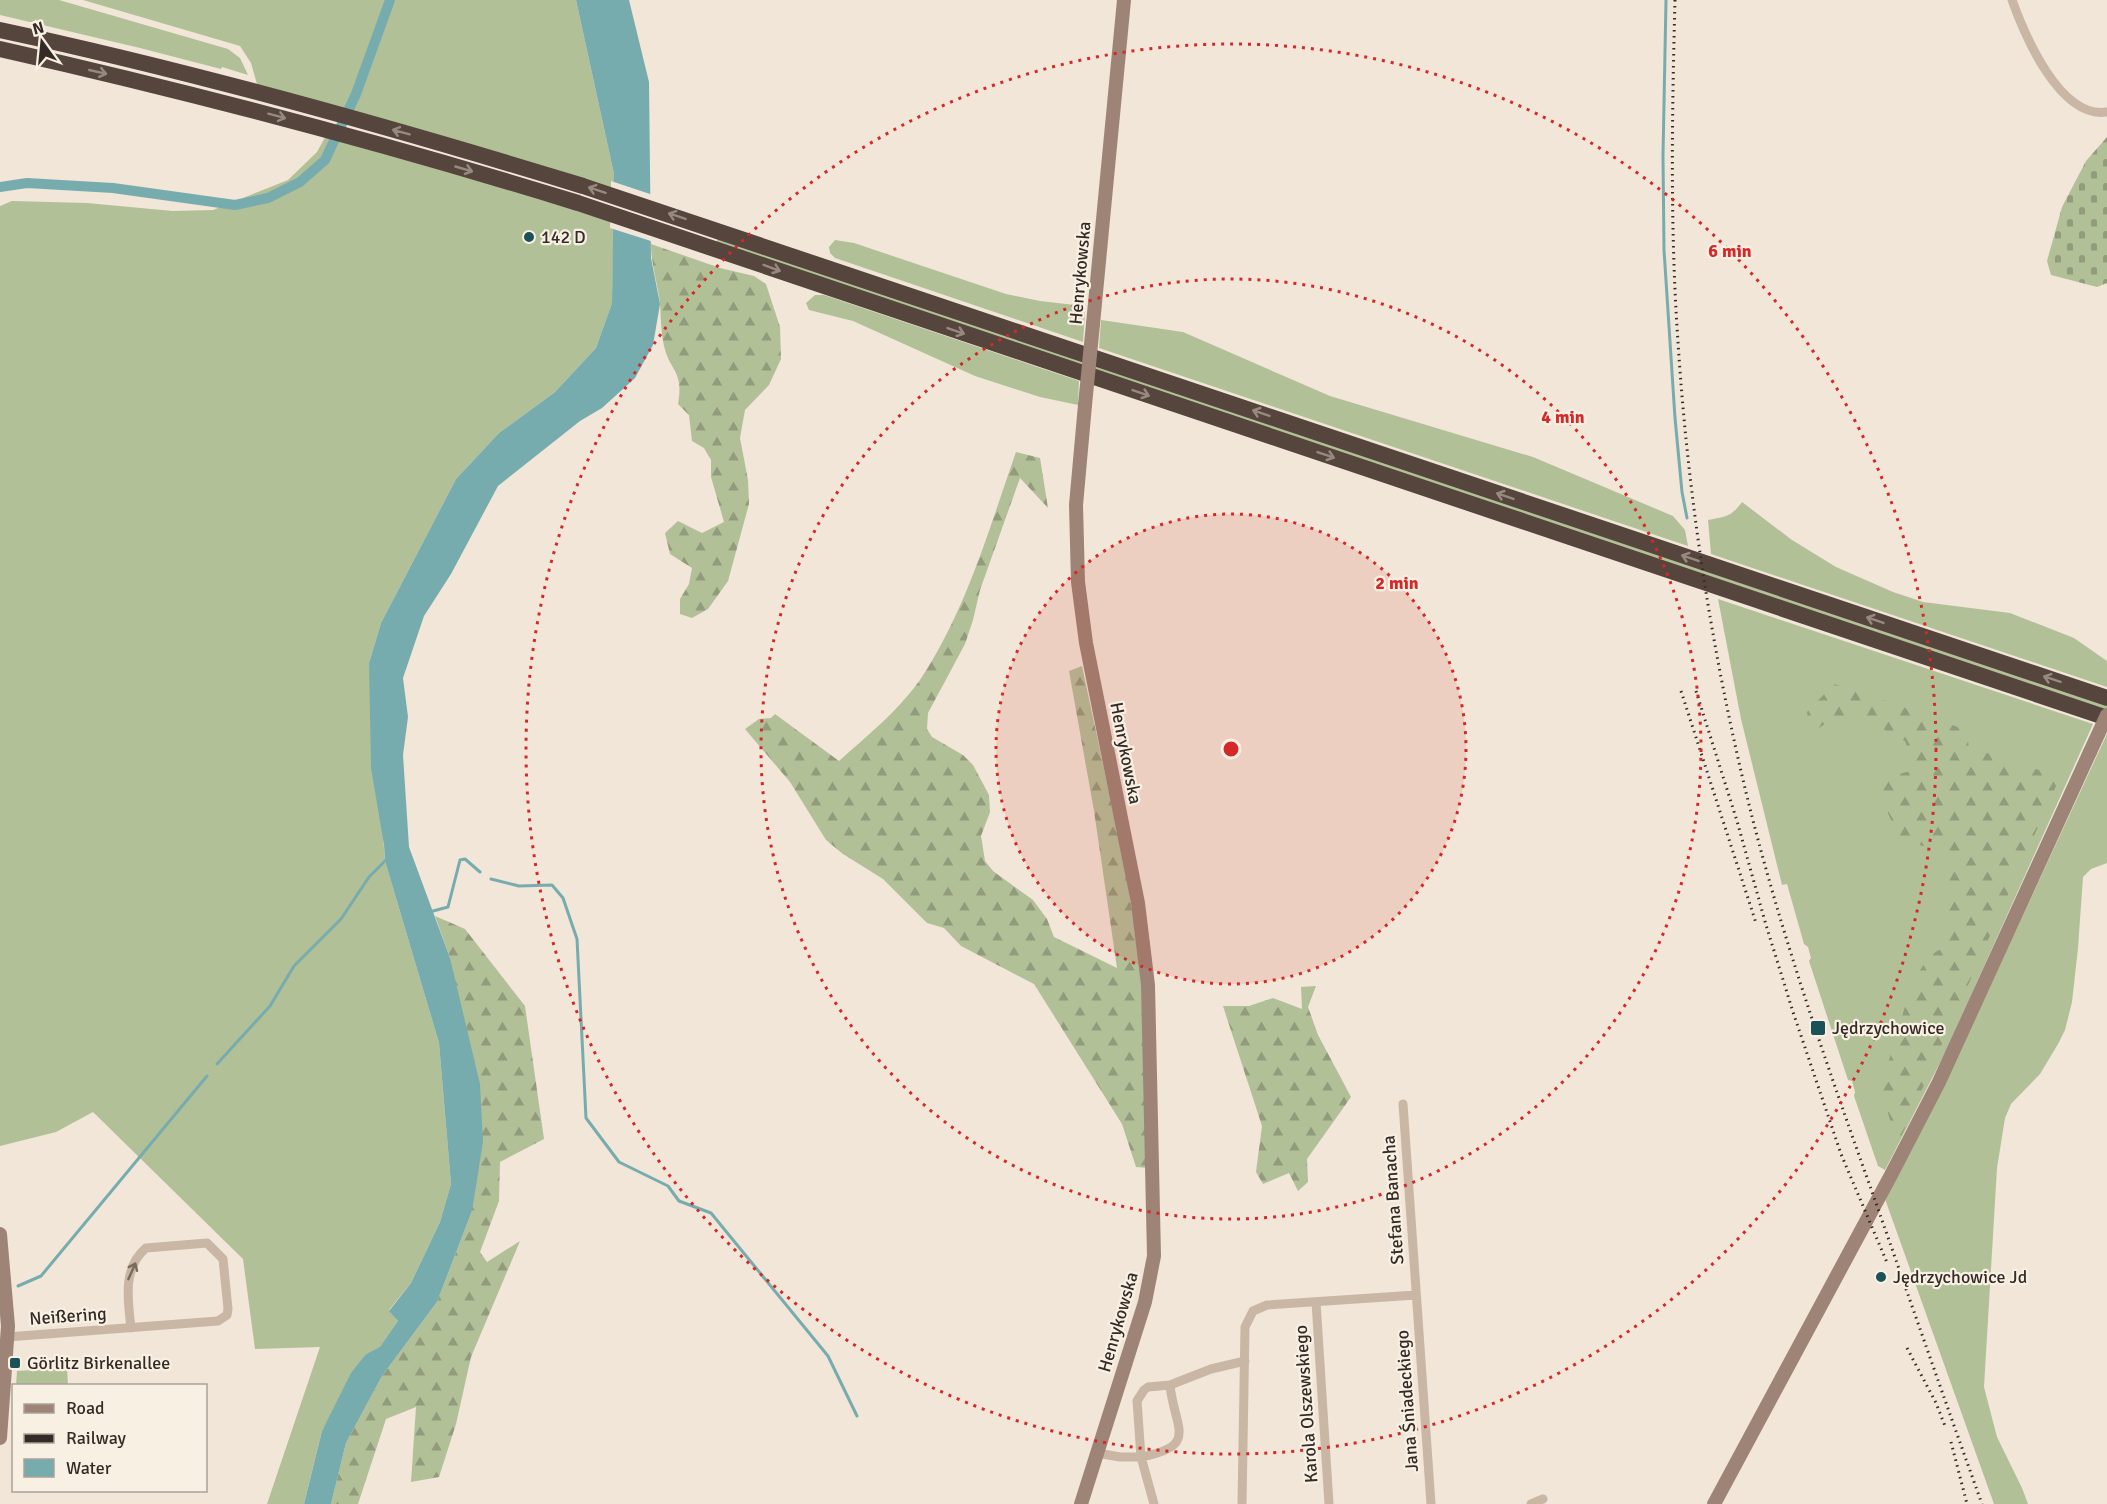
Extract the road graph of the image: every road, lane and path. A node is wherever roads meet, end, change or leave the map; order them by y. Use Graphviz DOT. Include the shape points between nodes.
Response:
graph roads {
  1 [pos="1124,0"];
  2 [pos="2012,0"];
  3 [pos="0,30"];
  4 [pos="0,49"];
  5 [pos="2107,112"];
  6 [pos="2107,698"];
  7 [pos="2107,717"];
  8 [pos="1403,1104"];
  9 [pos="0,1234"];
  10 [pos="2,1273"];
  11 [pos="1416,1295"];
  12 [pos="1316,1302"];
  13 [pos="131,1328"];
  14 [pos="7,1338"];
  15 [pos="1245,1361"];
  16 [pos="1170,1385"];
  17 [pos="0,1438"];
  18 [pos="1097,1453"];
  19 [pos="1141,1456"];
  20 [pos="1543,1499"];
  21 [pos="1081,1504"];
  22 [pos="1154,1504"];
  23 [pos="1242,1504"];
  24 [pos="1329,1504"];
  25 [pos="1431,1504"];
  26 [pos="1531,1504"];
  27 [pos="1713,1504"];
  1 -- 18 [label="main road, Henrykowska, bridge" via="1076,505 1078,582 1086,643 1138,903 1148,985 1154,1256 1145,1302"];
  2 -- 5 [label="street" via="2024,32 2057,88 2076,105 2097,114"];
  6 -- 3 [label="highway, one-way" via="635,203 437,142 221,83"];
  4 -- 7 [label="highway, one-way" via="220,101 466,169 637,222"];
  7 -- 27 [label="main road, bridge" via="1934,1092"];
  8 -- 11 [label="street, Stefana Banacha"];
  9 -- 10 [label="main road"];
  10 -- 14 [label="main road"];
  11 -- 12 [label="street"];
  11 -- 25 [label="street, Jana Śniadeckiego"];
  12 -- 15 [label="street" via="1267,1305 1253,1311 1245,1327"];
  12 -- 24 [label="street, Karola Olszewskiego"];
  13 -- 13 [label="street, Neißering, one-way" via="128,1281 146,1248 207,1243 223,1258 228,1309 223,1319"];
  13 -- 14 [label="street, Neißering"];
  14 -- 17 [label="main road"];
  15 -- 16 [label="street"];
  15 -- 23 [label="street"];
  16 -- 19 [label="street" via="1148,1387 1137,1401"];
  16 -- 19 [label="street" via="1180,1435 1177,1444 1161,1453"];
  18 -- 19 [label="street"];
  18 -- 21 [label="main road, Henrykowska"];
  19 -- 22 [label="street"];
  20 -- 26 [label="street"];
}
